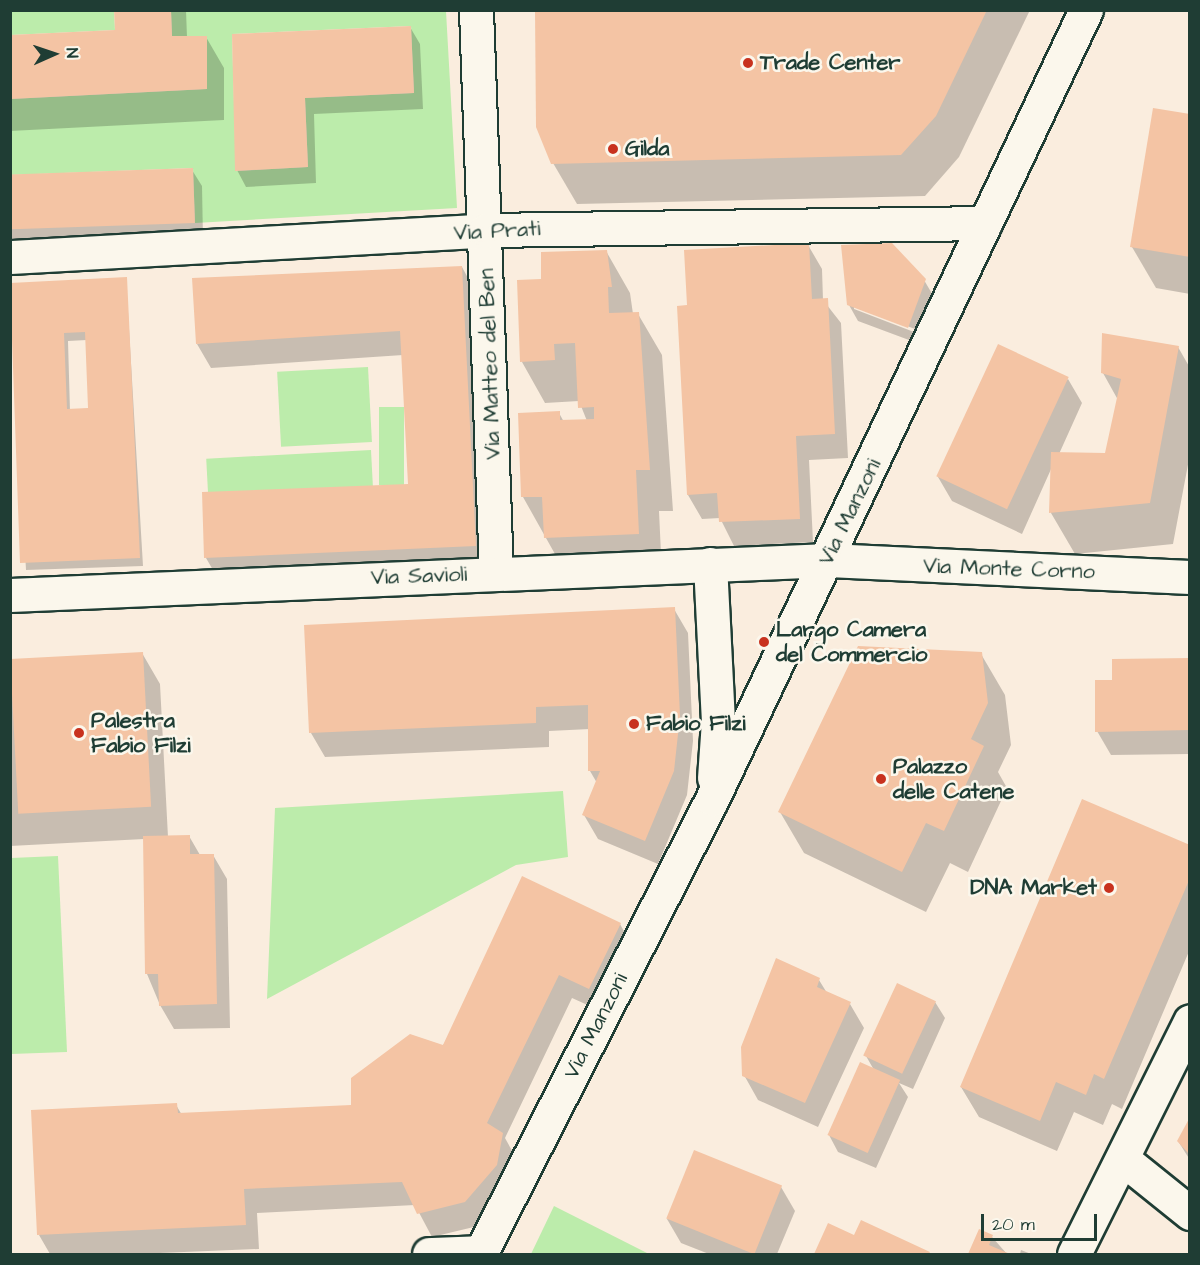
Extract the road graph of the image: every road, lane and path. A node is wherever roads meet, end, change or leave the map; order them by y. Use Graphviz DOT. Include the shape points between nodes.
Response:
graph roads {
  1 [pos="476,10"];
  2 [pos="1086,10"];
  3 [pos="985,223"];
  4 [pos="486,230"];
  5 [pos="10,257"];
  6 [pos="828,560"];
  7 [pos="710,564"];
  8 [pos="496,573"];
  9 [pos="1190,577"];
  10 [pos="10,595"];
  11 [pos="712,799"];
  12 [pos="1190,1021"];
  13 [pos="1124,1160"];
  14 [pos="1190,1212"];
  15 [pos="481,1253"];
  16 [pos="429,1254"];
  17 [pos="1074,1254"];
  1 -- 4 [label="street, Via Matteo del Ben"];
  2 -- 3 [label="street, Via Manzoni"];
  3 -- 4 [label="street, Via Prati"];
  3 -- 6 [label="street, Via Manzoni"];
  4 -- 5 [label="street, Via Prati"];
  4 -- 8 [label="street, Via Matteo del Ben"];
  6 -- 7 [label="street, Via Savioli"];
  6 -- 9 [label="street, Via Monte Corno"];
  6 -- 11 [label="street, Via Manzoni"];
  7 -- 8 [label="street, Via Savioli"];
  7 -- 11 [label="street, Via Manzoni" via="718,721"];
  8 -- 10 [label="street, Via Savioli"];
  11 -- 15 [label="street, Via Manzoni"];
  12 -- 13 [label="street"];
  13 -- 14 [label="street"];
  13 -- 17 [label="street"];
  15 -- 16 [label="street"];
}
